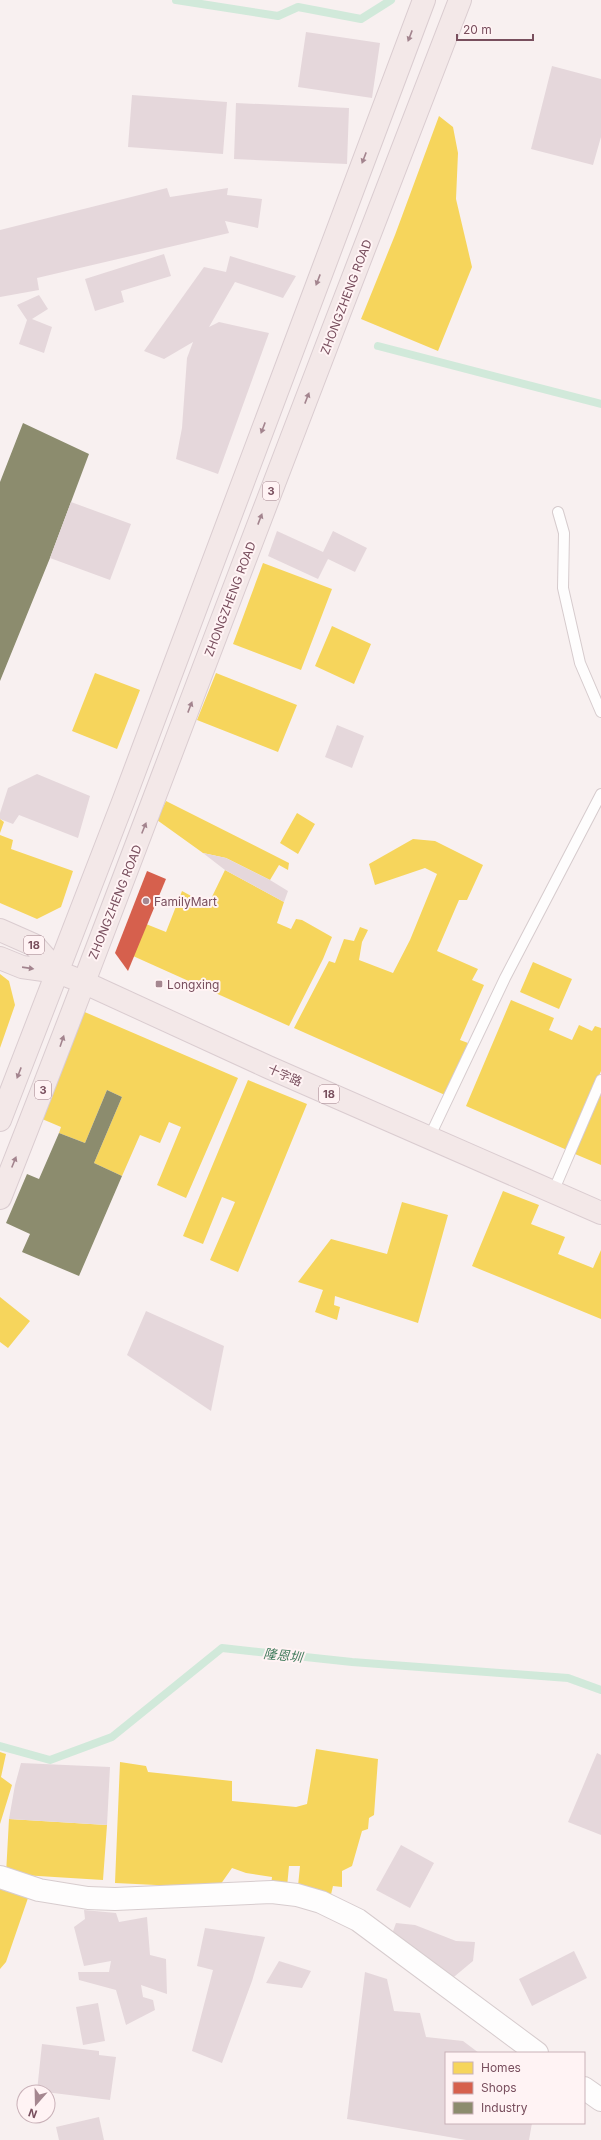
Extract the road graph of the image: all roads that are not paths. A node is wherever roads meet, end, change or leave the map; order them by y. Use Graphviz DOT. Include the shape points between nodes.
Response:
graph roads {
  1 [pos="424,0"];
  2 [pos="460,0"];
  3 [pos="558,512"];
  4 [pos="601,712"];
  5 [pos="601,794"];
  6 [pos="0,930"];
  7 [pos="0,958"];
  8 [pos="58,972"];
  9 [pos="83,982"];
  10 [pos="601,1080"];
  11 [pos="0,1120"];
  12 [pos="429,1138"];
  13 [pos="552,1192"];
  14 [pos="0,1198"];
  15 [pos="601,1213"];
  16 [pos="0,1877"];
  17 [pos="537,2052"];
  18 [pos="585,2089"];
  19 [pos="601,2100"];
  1 -- 8 [label="main road, one-way"];
  9 -- 2 [label="main road, ZHONGZHENG ROAD / 3, one-way"];
  3 -- 4 [label="lane" via="564,533 563,588 580,663"];
  5 -- 12 [label="lane" via="506,978"];
  6 -- 8 [label="main road, 十字路 / 18" via="34,944"];
  7 -- 8 [label="main road, 十字路 / 18, one-way" via="22,967"];
  8 -- 9 [label="main road, 十字路 / 18"];
  8 -- 11 [label="main road, one-way"];
  9 -- 12 [label="main road, 十字路 / 18"];
  14 -- 9 [label="main road, ZHONGZHENG ROAD / 3, one-way"];
  10 -- 13 [label="lane"];
  12 -- 13 [label="main road, 十字路 / 18"];
  13 -- 15 [label="main road, 十字路 / 18"];
  16 -- 17 [label="street" via="39,1890 88,1898 272,1892 297,1895 321,1902 364,1924"];
  18 -- 19 [label="street"];
}
